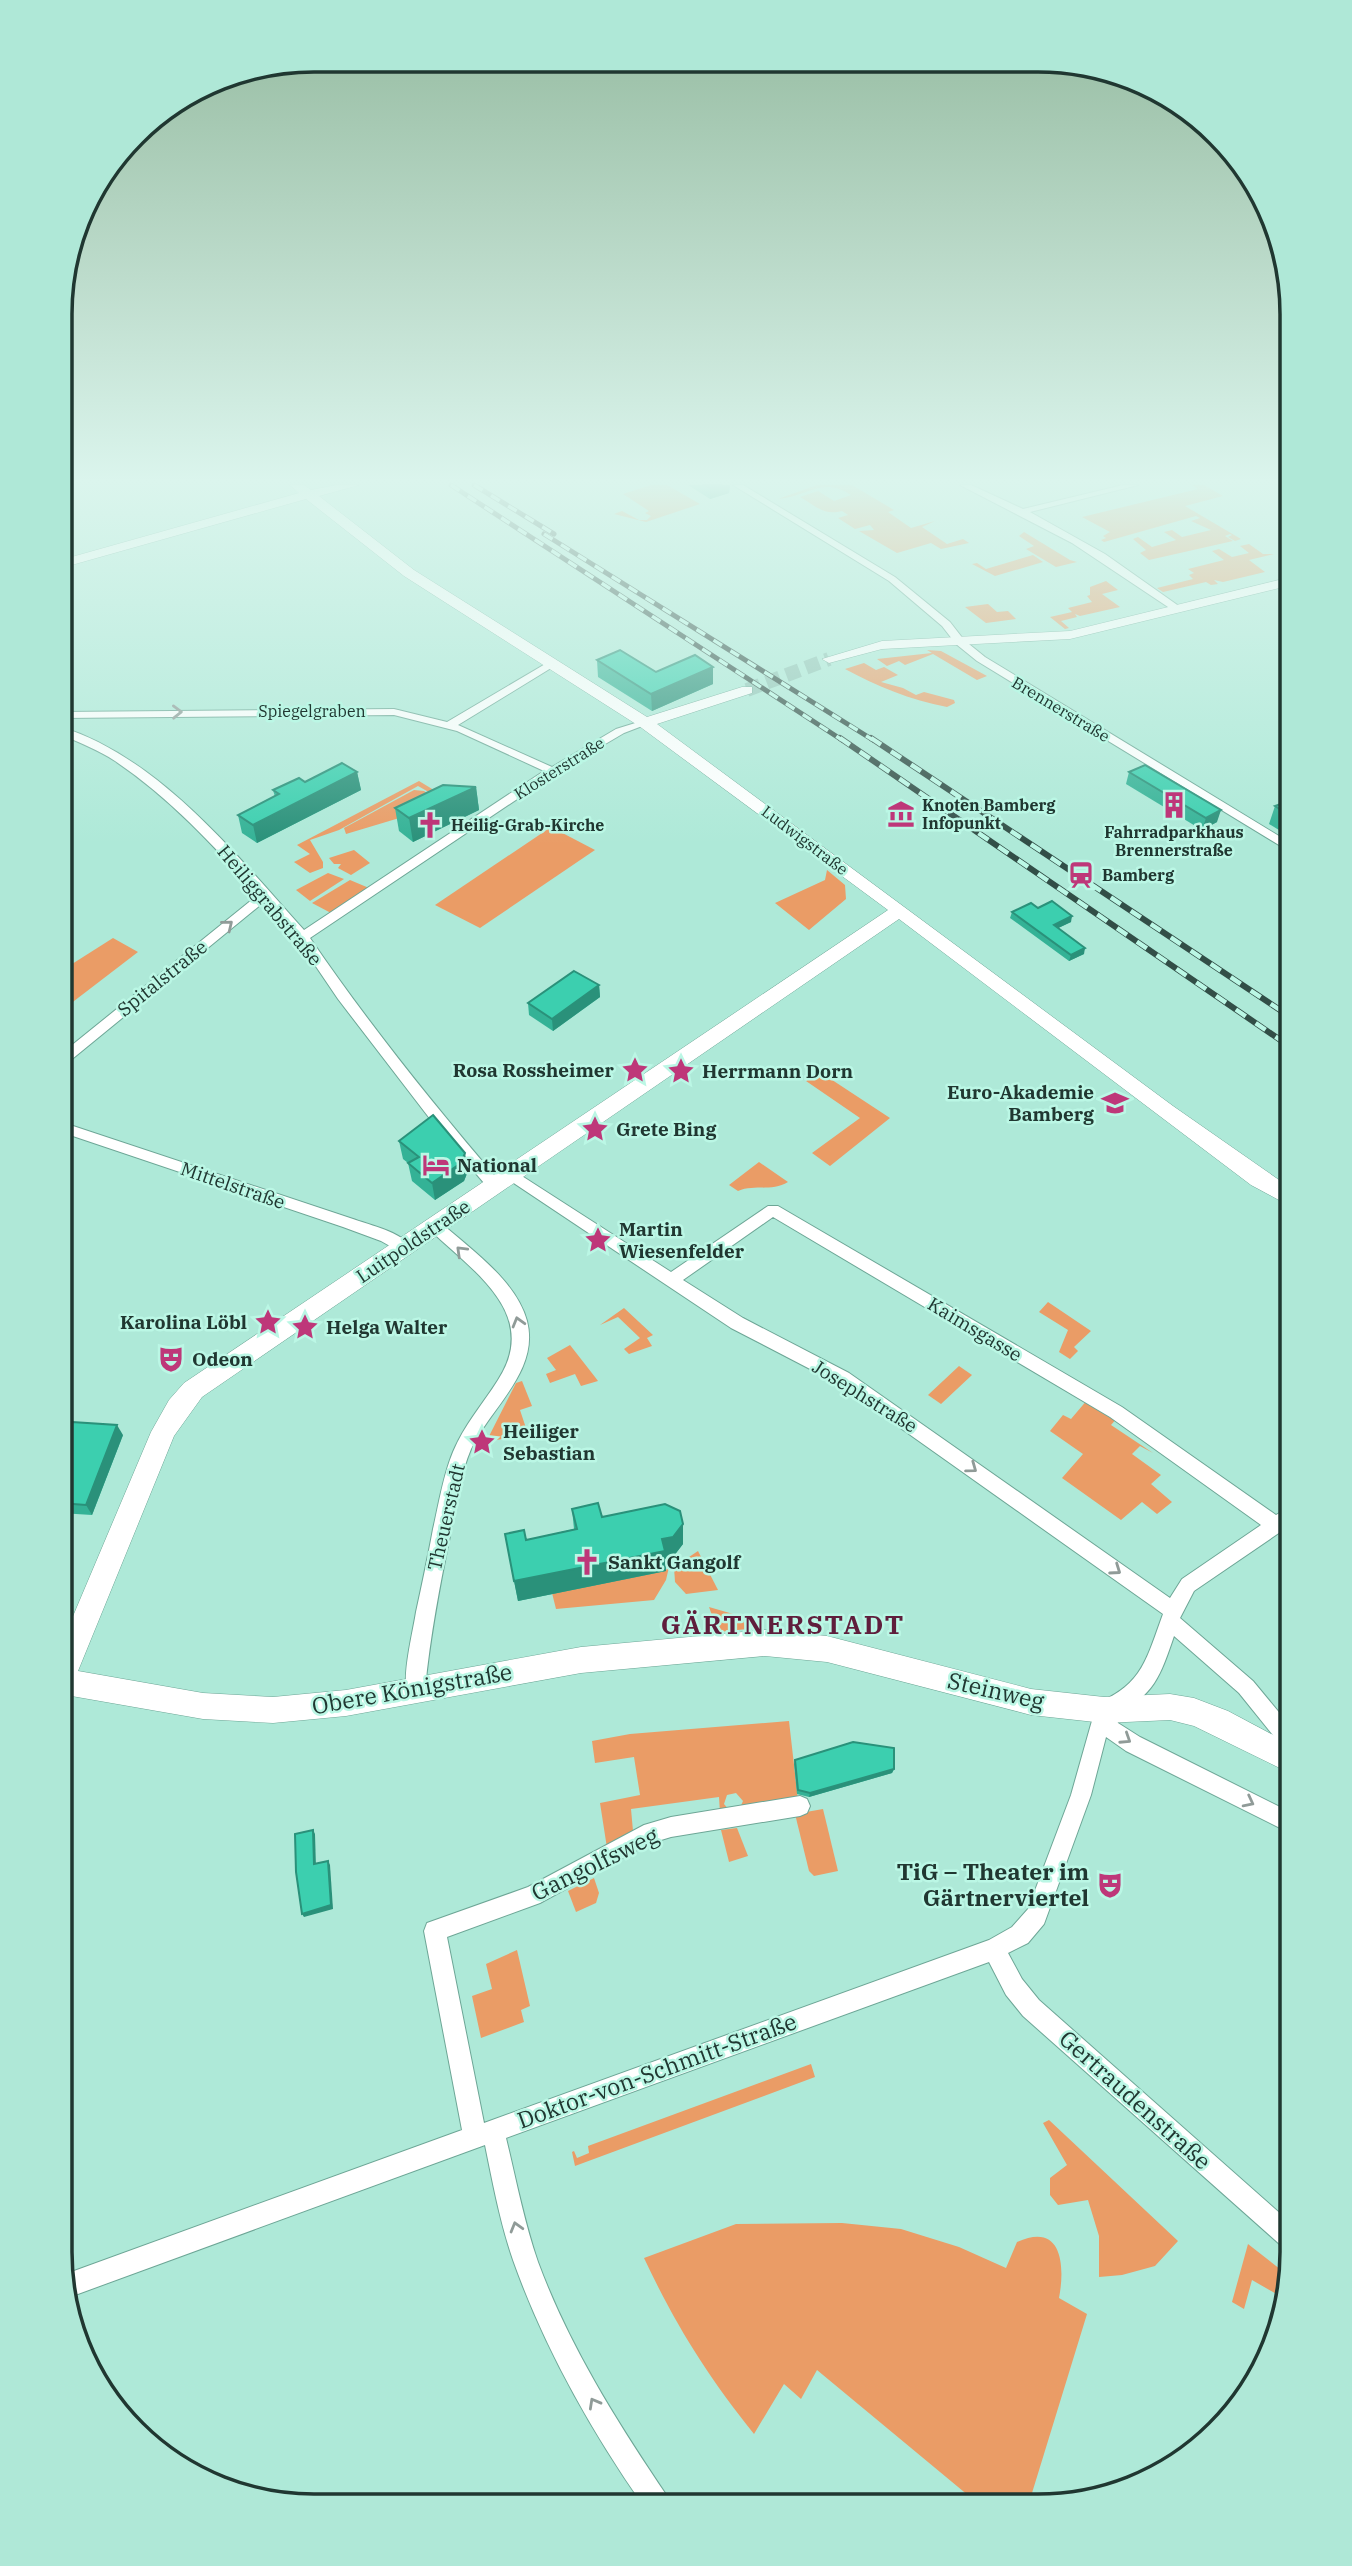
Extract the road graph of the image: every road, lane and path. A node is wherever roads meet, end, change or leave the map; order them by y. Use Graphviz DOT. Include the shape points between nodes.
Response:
graph roads {
  1 [pos="459,605"];
  2 [pos="923,605"];
  3 [pos="1172,605"];
  4 [pos="1195,605"];
  5 [pos="1178,609"];
  6 [pos="960,642"];
  7 [pos="829,659"];
  8 [pos="552,663"];
  9 [pos="747,690"];
  10 [pos="72,715"];
  11 [pos="645,723"];
  12 [pos="450,725"];
  13 [pos="72,735"];
  14 [pos="552,771"];
  15 [pos="1280,842"];
  16 [pos="264,896"];
  17 [pos="898,911"];
  18 [pos="303,937"];
  19 [pos="72,1052"];
  20 [pos="72,1130"];
  21 [pos="503,1180"];
  22 [pos="1280,1191"];
  23 [pos="435,1226"];
  24 [pos="404,1248"];
  25 [pos="671,1280"];
  26 [pos="1280,1522"];
  27 [pos="1275,1525"];
  28 [pos="1171,1616"];
  29 [pos="765,1643"];
  30 [pos="72,1652"];
  31 [pos="72,1683"];
  32 [pos="415,1689"];
  33 [pos="1104,1710"];
  34 [pos="1280,1728"];
  35 [pos="1280,1754"];
  36 [pos="800,1806"];
  37 [pos="1280,1818"];
  38 [pos="994,1949"];
  39 [pos="484,2134"];
  40 [pos="1280,2229"];
  41 [pos="74,2283"];
  42 [pos="650,2494"];
  1 -- 8 [label="street, Ludwigstraße"];
  2 -- 6 [label="street, Brennerstraße"];
  3 -- 5 [label="street"];
  4 -- 5 [label="street"];
  5 -- 6 [label="street" via="1070,635"];
  6 -- 7 [label="street" via="882,645"];
  6 -- 15 [label="street, Brennerstraße" via="1010,678"];
  8 -- 11 [label="street, Ludwigstraße"];
  8 -- 12 [label="street"];
  9 -- 11 [label="street"];
  10 -- 12 [label="street, Spiegelgraben, one-way" via="376,710"];
  11 -- 14 [label="street, Klosterstraße" via="621,730"];
  11 -- 17 [label="street, Ludwigstraße"];
  12 -- 14 [label="street, Spiegelgraben"];
  13 -- 16 [label="street, Heiliggrabstraße" via="111,753 166,794 208,832"];
  14 -- 18 [label="street, Klosterstraße"];
  16 -- 18 [label="street, Heiliggrabstraße"];
  19 -- 16 [label="street, Spitalstraße, one-way"];
  17 -- 21 [label="street, Luitpoldstraße"];
  17 -- 22 [label="street, Ludwigstraße"];
  18 -- 21 [label="street, Heiliggrabstraße" via="442,1124"];
  20 -- 24 [label="street, Mittelstraße" via="348,1223"];
  21 -- 23 [label="street, Luitpoldstraße"];
  21 -- 25 [label="street, Josephstraße"];
  23 -- 24 [label="street, Luitpoldstraße"];
  32 -- 23 [label="street, Theuerstadt, one-way" via="423,1624 457,1461 516,1365 522,1338 512,1305"];
  24 -- 30 [label="street, Luitpoldstraße" via="210,1378 183,1401 163,1432"];
  25 -- 27 [label="street, Kaimsgasse" via="773,1210 1116,1412"];
  25 -- 28 [label="street, Josephstraße, one-way" via="737,1323 855,1386"];
  26 -- 27 [label="street"];
  27 -- 28 [label="street" via="1188,1585 1177,1597"];
  28 -- 33 [label="street" via="1138,1691"];
  28 -- 34 [label="street, Josephstraße" via="1246,1687"];
  29 -- 32 [label="street, Obere Königstraße" via="582,1660"];
  29 -- 33 [label="street, Steinweg" via="827,1649 1031,1702"];
  31 -- 32 [label="street, Obere Königstraße" via="172,1702 273,1710 346,1703"];
  33 -- 35 [label="street, Steinweg" via="1170,1707 1194,1712"];
  33 -- 37 [label="street, one-way" via="1111,1729 1133,1744"];
  33 -- 38 [label="street, Doktor-von-Schmitt-Straße" via="1081,1795 1036,1916 1020,1935"];
  36 -- 39 [label="street, Gangolfsweg" via="644,1835 533,1896 435,1931"];
  38 -- 39 [label="street, Doktor-von-Schmitt-Straße"];
  38 -- 40 [label="street, Gertraudenstraße" via="1031,2008"];
  39 -- 41 [label="street, Doktor-von-Schmitt-Straße"];
  42 -- 39 [label="street, one-way" via="628,2462 550,2318"];
}
